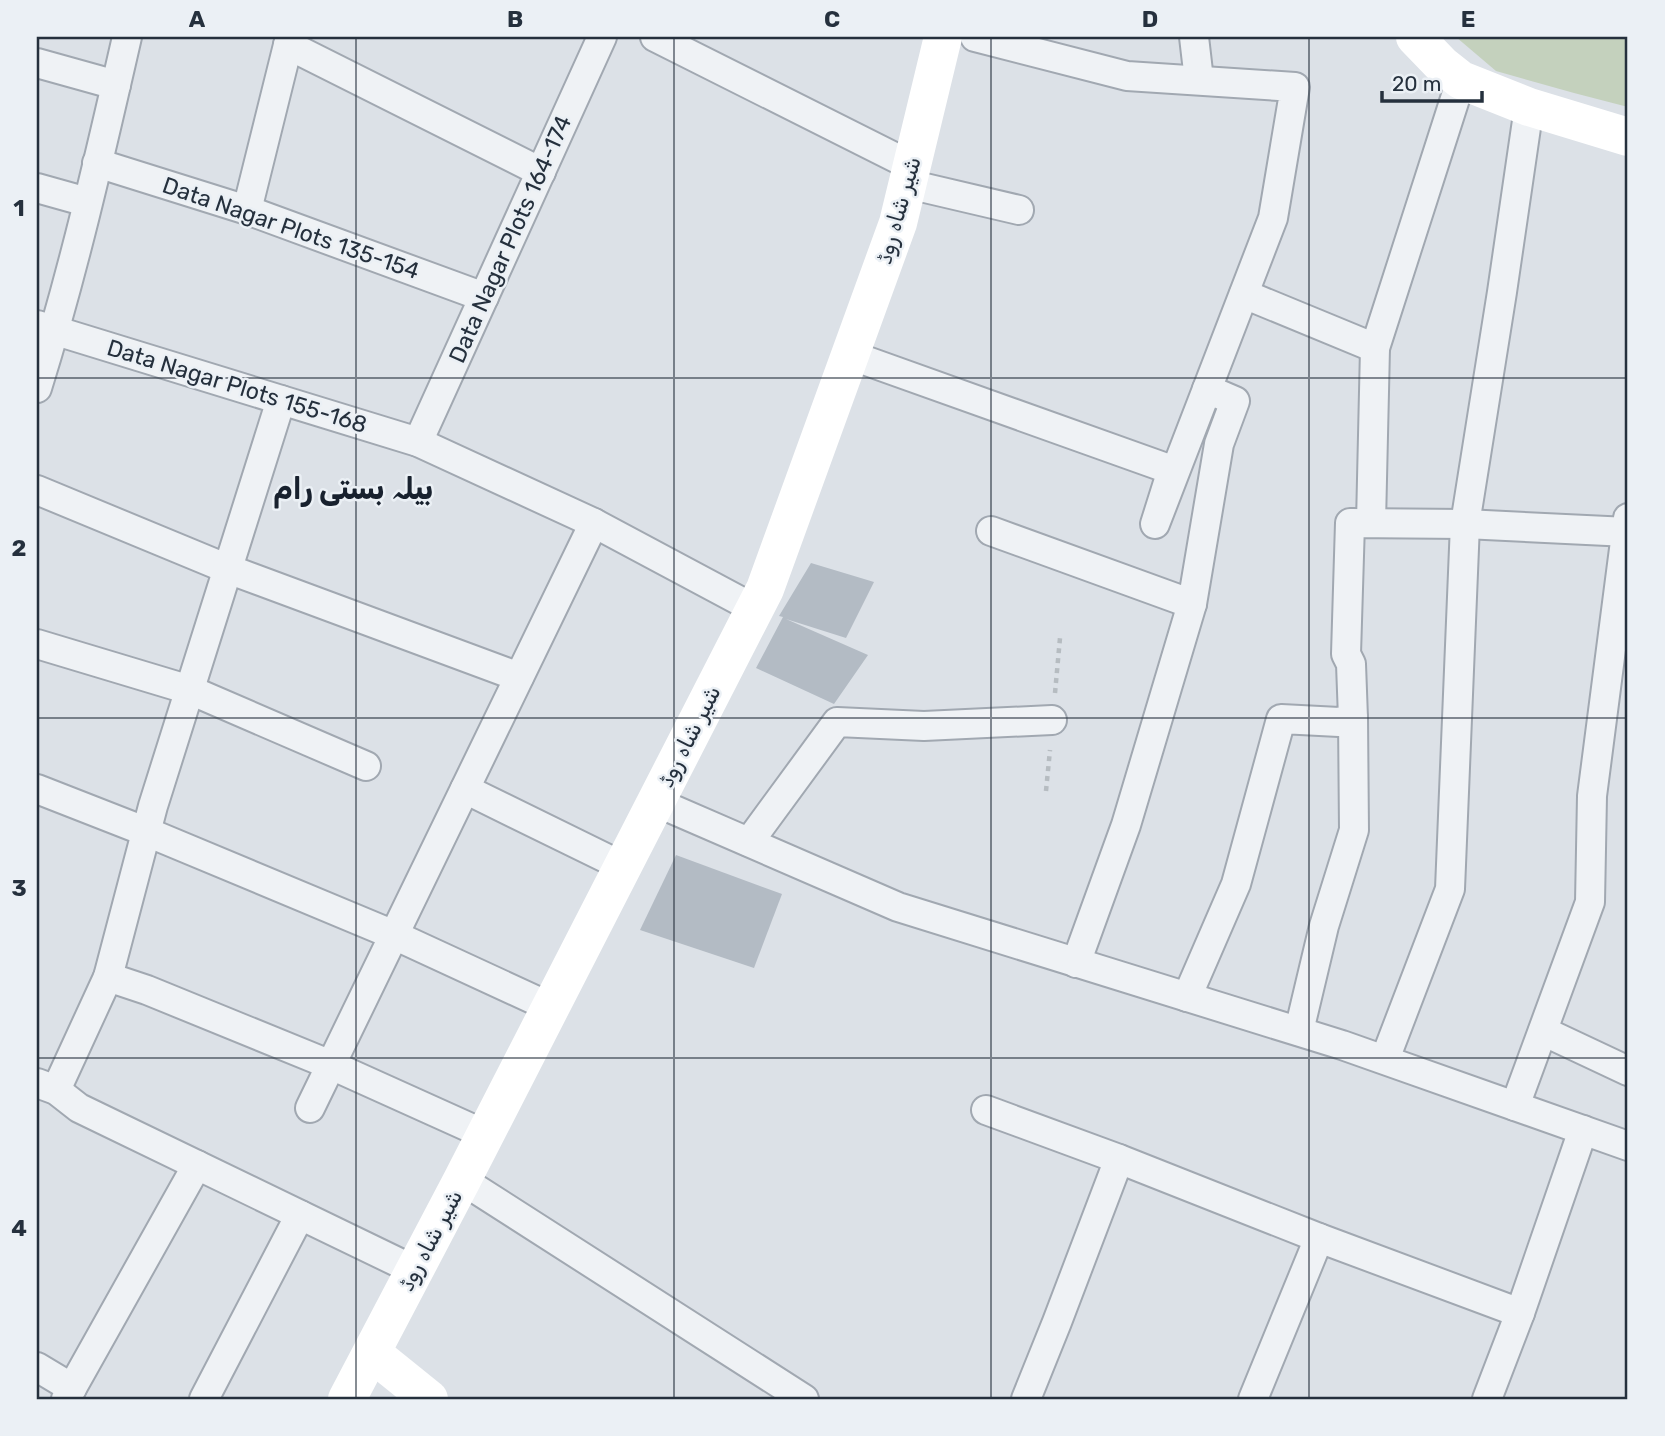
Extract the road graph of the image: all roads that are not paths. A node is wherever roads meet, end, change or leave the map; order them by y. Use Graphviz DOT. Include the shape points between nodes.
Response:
graph roads {
  1 [pos="127,37"];
  2 [pos="602,37"];
  3 [pos="655,37"];
  4 [pos="943,37"];
  5 [pos="975,37"];
  6 [pos="1194,37"];
  7 [pos="1415,37"];
  8 [pos="289,41"];
  9 [pos="37,63"];
  10 [pos="1199,80"];
  11 [pos="1461,80"];
  12 [pos="116,85"];
  13 [pos="1529,107"];
  14 [pos="1628,136"];
  15 [pos="97,163"];
  16 [pos="541,172"];
  17 [pos="910,175"];
  18 [pos="37,188"];
  19 [pos="87,202"];
  20 [pos="247,210"];
  21 [pos="1019,210"];
  22 [pos="1244,294"];
  23 [pos="484,297"];
  24 [pos="46,328"];
  25 [pos="1375,348"];
  26 [pos="850,355"];
  27 [pos="37,388"];
  28 [pos="1208,389"];
  29 [pos="281,400"];
  30 [pos="418,442"];
  31 [pos="37,490"];
  32 [pos="594,523"];
  33 [pos="1371,523"];
  34 [pos="1465,524"];
  35 [pos="1628,527"];
  36 [pos="991,531"];
  37 [pos="228,569"];
  38 [pos="1192,604"];
  39 [pos="755,609"];
  40 [pos="37,644"];
  41 [pos="519,677"];
  42 [pos="190,690"];
  43 [pos="1353,718"];
  44 [pos="1052,720"];
  45 [pos="366,766"];
  46 [pos="37,789"];
  47 [pos="465,789"];
  48 [pos="656,802"];
  49 [pos="147,832"];
  50 [pos="750,842"];
  51 [pos="622,866"];
  52 [pos="394,935"];
  53 [pos="1076,963"];
  54 [pos="108,977"];
  55 [pos="1187,997"];
  56 [pos="550,1007"];
  57 [pos="1299,1031"];
  58 [pos="1543,1031"];
  59 [pos="1385,1059"];
  60 [pos="331,1065"];
  61 [pos="1628,1071"];
  62 [pos="46,1086"];
  63 [pos="1515,1106"];
  64 [pos="310,1108"];
  65 [pos="986,1110"];
  66 [pos="1583,1130"];
  67 [pos="484,1134"];
  68 [pos="1628,1146"];
  69 [pos="1119,1159"];
  70 [pos="197,1165"];
  71 [pos="462,1180"];
  72 [pos="300,1215"];
  73 [pos="1319,1238"];
  74 [pos="414,1270"];
  75 [pos="1520,1313"];
  76 [pos="372,1353"];
  77 [pos="37,1367"];
  78 [pos="69,1394"];
  79 [pos="204,1399"];
  80 [pos="347,1399"];
  81 [pos="429,1399"];
  82 [pos="804,1399"];
  83 [pos="1026,1399"];
  84 [pos="1253,1399"];
  85 [pos="1488,1399"];
  1 -- 12 [label="street"];
  2 -- 16 [label="street, Data Nagar Plots 164-174"];
  3 -- 17 [label="street"];
  4 -- 17 [label="street, شیر شاہ روڈ"];
  5 -- 10 [label="street" via="1127,76"];
  6 -- 10 [label="street"];
  7 -- 11 [label="street"];
  8 -- 16 [label="street"];
  8 -- 20 [label="street"];
  9 -- 12 [label="street"];
  10 -- 22 [label="street" via="1295,87 1273,218"];
  11 -- 13 [label="street"];
  11 -- 25 [label="street"];
  12 -- 15 [label="street"];
  13 -- 14 [label="street"];
  13 -- 34 [label="street"];
  15 -- 19 [label="street"];
  15 -- 20 [label="street, Data Nagar Plots 135-154"];
  16 -- 23 [label="street, Data Nagar Plots 164-174"];
  17 -- 21 [label="street"];
  17 -- 26 [label="street, شیر شاہ روڈ" via="898,223"];
  18 -- 19 [label="street"];
  19 -- 24 [label="street"];
  20 -- 23 [label="street, Data Nagar Plots 135-154"];
  22 -- 25 [label="street"];
  22 -- 28 [label="street"];
  23 -- 30 [label="street, Data Nagar Plots 164-174"];
  24 -- 27 [label="street"];
  24 -- 29 [label="street, Data Nagar Plots 155-168"];
  25 -- 33 [label="street"];
  26 -- 28 [label="street" via="1172,470 1155,524"];
  26 -- 39 [label="street, شیر شاہ روڈ"];
  28 -- 38 [label="street" via="1235,401 1219,444"];
  29 -- 30 [label="street, Data Nagar Plots 155-168"];
  29 -- 37 [label="street"];
  30 -- 32 [label="street, Data Nagar Plots 155-168"];
  31 -- 37 [label="street"];
  32 -- 39 [label="street, Data Nagar Plots 155-168"];
  32 -- 41 [label="street"];
  33 -- 34 [label="street"];
  33 -- 43 [label="street" via="1350,523 1346,654 1351,664"];
  34 -- 35 [label="street"];
  34 -- 59 [label="street" via="1450,889"];
  35 -- 58 [label="street" via="1592,796 1590,902"];
  36 -- 38 [label="street"];
  37 -- 41 [label="street"];
  37 -- 42 [label="street"];
  38 -- 53 [label="street" via="1126,825"];
  39 -- 48 [label="street, شیر شاہ روڈ"];
  40 -- 42 [label="street"];
  41 -- 47 [label="street"];
  42 -- 45 [label="street"];
  42 -- 49 [label="street"];
  43 -- 55 [label="street" via="1339,722 1281,719 1236,884"];
  43 -- 57 [label="street" via="1354,830 1324,926"];
  44 -- 50 [label="street" via="924,726 837,722"];
  46 -- 49 [label="street"];
  47 -- 51 [label="street"];
  47 -- 52 [label="street"];
  48 -- 50 [label="street"];
  48 -- 51 [label="street, شیر شاہ روڈ"];
  49 -- 52 [label="street"];
  49 -- 54 [label="street"];
  50 -- 53 [label="street" via="898,907"];
  51 -- 56 [label="street, شیر شاہ روڈ"];
  52 -- 56 [label="street"];
  52 -- 60 [label="street"];
  53 -- 55 [label="street"];
  54 -- 60 [label="street"];
  54 -- 62 [label="street"];
  55 -- 57 [label="street"];
  56 -- 67 [label="street, شیر شاہ روڈ"];
  57 -- 59 [label="street"];
  58 -- 61 [label="street"];
  58 -- 63 [label="street"];
  59 -- 63 [label="street"];
  60 -- 64 [label="street"];
  60 -- 67 [label="street"];
  62 -- 70 [label="street" via="79,1108"];
  63 -- 66 [label="street"];
  65 -- 69 [label="street"];
  66 -- 68 [label="street"];
  66 -- 75 [label="street"];
  67 -- 71 [label="street, شیر شاہ روڈ"];
  69 -- 73 [label="street"];
  69 -- 83 [label="street"];
  70 -- 72 [label="street"];
  70 -- 78 [label="street"];
  71 -- 74 [label="street, شیر شاہ روڈ"];
  71 -- 82 [label="street"];
  72 -- 74 [label="street"];
  72 -- 79 [label="street"];
  73 -- 75 [label="street"];
  73 -- 84 [label="street"];
  74 -- 76 [label="street, شیر شاہ روڈ"];
  75 -- 85 [label="street"];
  76 -- 80 [label="street, شیر شاہ روڈ"];
  76 -- 81 [label="street"];
  77 -- 78 [label="street"];
}
